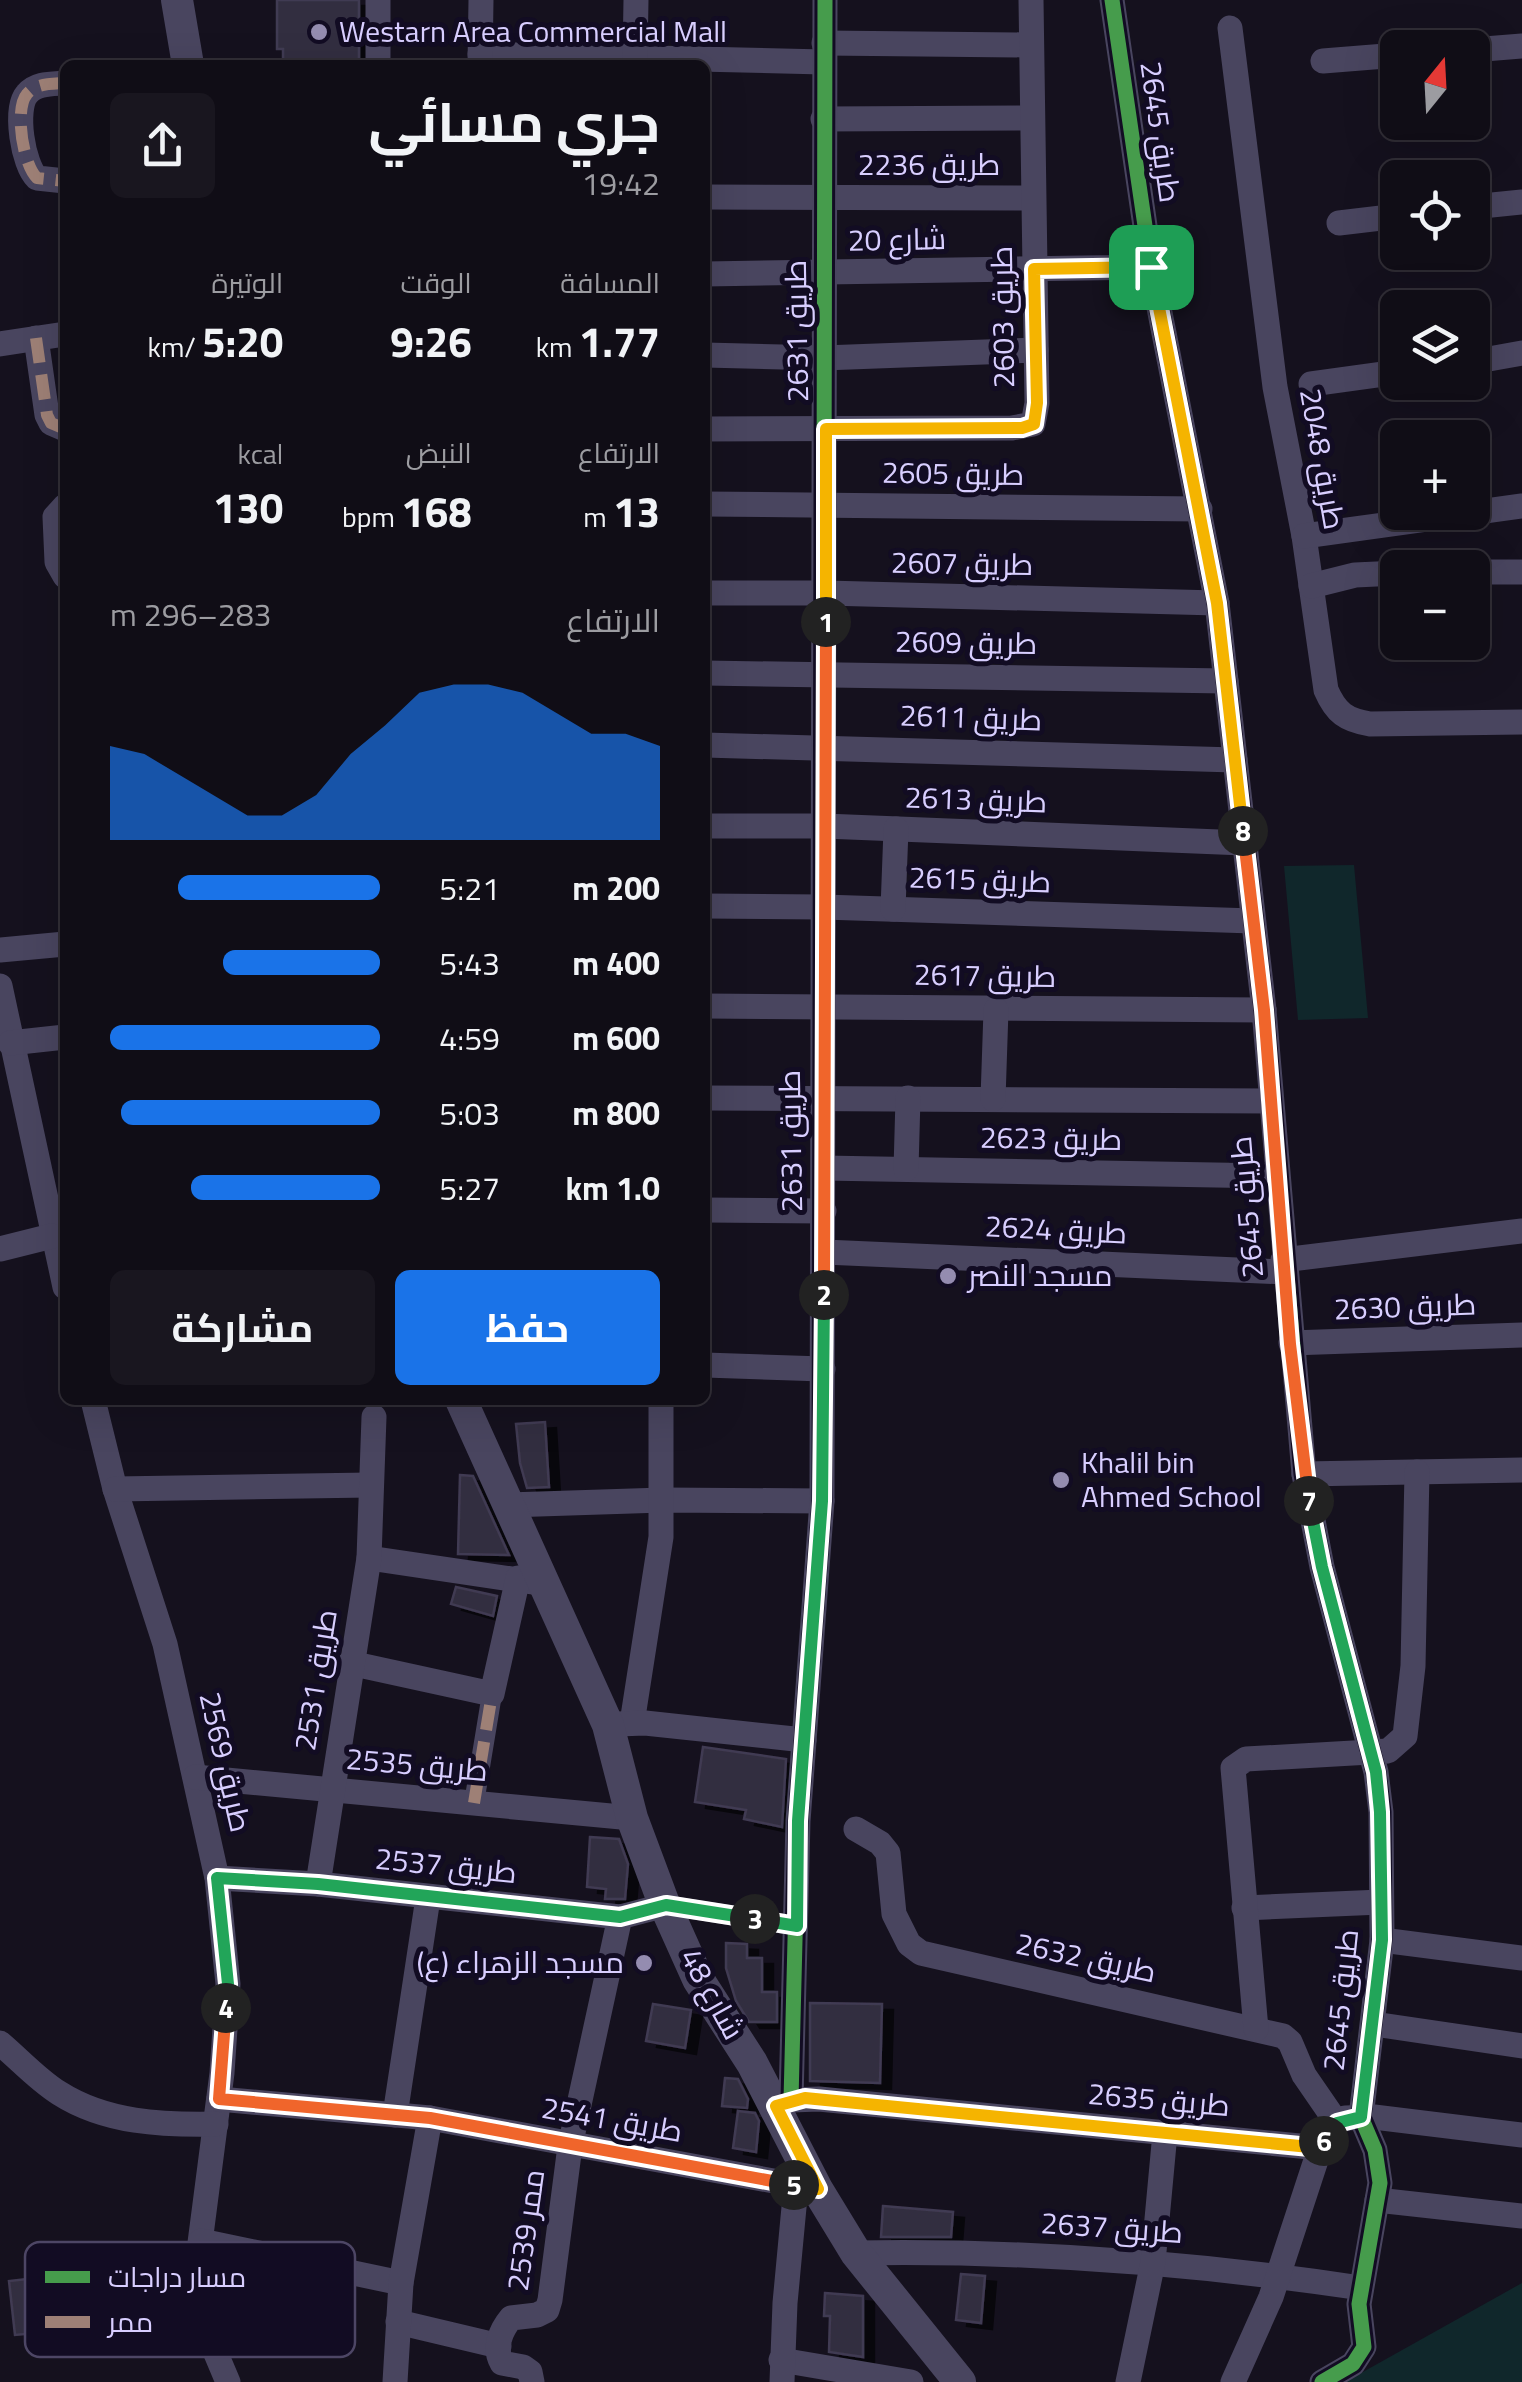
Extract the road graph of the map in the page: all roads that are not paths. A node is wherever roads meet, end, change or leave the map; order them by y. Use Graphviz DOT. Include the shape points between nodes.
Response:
graph roads {
  1 [pos="177,0"];
  2 [pos="378,0"];
  3 [pos="480,0"];
  4 [pos="636,0"];
  5 [pos="825,0"];
  6 [pos="1031,0"];
  7 [pos="1112,0"];
  8 [pos="1230,28"];
  9 [pos="1030,45"];
  10 [pos="1522,46"];
  11 [pos="1490,49"];
  12 [pos="824,53"];
  13 [pos="635,57"];
  14 [pos="1380,57"];
  15 [pos="187,60"];
  16 [pos="378,60"];
  17 [pos="480,60"];
  18 [pos="1323,61"];
  19 [pos="60,84"];
  20 [pos="1031,118"];
  21 [pos="824,120"];
  22 [pos="60,180"];
  23 [pos="710,196"];
  24 [pos="823,197"];
  25 [pos="1033,198"];
  26 [pos="1522,202"];
  27 [pos="1490,206"];
  28 [pos="1380,218"];
  29 [pos="1339,223"];
  30 [pos="1151,267"];
  31 [pos="1034,269"];
  32 [pos="710,274"];
  33 [pos="823,274"];
  34 [pos="60,335"];
  35 [pos="36,338"];
  36 [pos="0,344"];
  37 [pos="1036,350"];
  38 [pos="1522,353"];
  39 [pos="710,355"];
  40 [pos="823,358"];
  41 [pos="1490,359"];
  42 [pos="1380,374"];
  43 [pos="1311,384"];
  44 [pos="60,428"];
  45 [pos="710,428"];
  46 [pos="826,429"];
  47 [pos="710,504"];
  48 [pos="826,505"];
  49 [pos="1522,506"];
  50 [pos="1200,509"];
  51 [pos="60,512"];
  52 [pos="1304,536"];
  53 [pos="60,567"];
  54 [pos="1490,572"];
  55 [pos="1522,572"];
  56 [pos="1380,574"];
  57 [pos="1311,586"];
  58 [pos="826,593"];
  59 [pos="710,594"];
  60 [pos="1217,603"];
  61 [pos="710,673"];
  62 [pos="824,673"];
  63 [pos="1226,681"];
  64 [pos="1522,722"];
  65 [pos="710,745"];
  66 [pos="824,746"];
  67 [pos="1235,760"];
  68 [pos="710,826"];
  69 [pos="824,826"];
  70 [pos="896,829"];
  71 [pos="1244,843"];
  72 [pos="710,906"];
  73 [pos="823,907"];
  74 [pos="892,909"];
  75 [pos="1253,920"];
  76 [pos="60,944"];
  77 [pos="0,950"];
  78 [pos="0,986"];
  79 [pos="710,1006"];
  80 [pos="822,1006"];
  81 [pos="996,1010"];
  82 [pos="1264,1010"];
  83 [pos="60,1038"];
  84 [pos="10,1043"];
  85 [pos="710,1098"];
  86 [pos="822,1098"];
  87 [pos="908,1098"];
  88 [pos="993,1099"];
  89 [pos="1270,1101"];
  90 [pos="824,1168"];
  91 [pos="906,1169"];
  92 [pos="1276,1176"];
  93 [pos="710,1210"];
  94 [pos="824,1211"];
  95 [pos="1522,1231"];
  96 [pos="52,1236"];
  97 [pos="0,1249"];
  98 [pos="824,1252"];
  99 [pos="1284,1266"];
  100 [pos="60,1267"];
  101 [pos="1522,1335"];
  102 [pos="1290,1344"];
  103 [pos="710,1365"];
  104 [pos="823,1369"];
  105 [pos="94,1405"];
  106 [pos="465,1405"];
  107 [pos="661,1405"];
  108 [pos="374,1416"];
  109 [pos="1522,1470"];
  110 [pos="1417,1472"];
  111 [pos="1304,1474"];
  112 [pos="370,1486"];
  113 [pos="115,1489"];
  114 [pos="664,1500"];
  115 [pos="822,1501"];
  116 [pos="508,1504"];
  117 [pos="369,1558"];
  118 [pos="530,1582"];
  119 [pos="350,1663"];
  120 [pos="492,1694"];
  121 [pos="620,1724"];
  122 [pos="804,1740"];
  123 [pos="1368,1754"];
  124 [pos="196,1776"];
  125 [pos="332,1789"];
  126 [pos="474,1803"];
  127 [pos="632,1818"];
  128 [pos="856,1829"];
  129 [pos="217,1878"];
  130 [pos="318,1884"];
  131 [pos="428,1898"];
  132 [pos="1382,1902"];
  133 [pos="666,1905"];
  134 [pos="1244,1908"];
  135 [pos="620,1917"];
  136 [pos="797,1926"];
  137 [pos="1382,1940"];
  138 [pos="1522,1958"];
  139 [pos="1374,2024"];
  140 [pos="1256,2029"];
  141 [pos="0,2043"];
  142 [pos="1522,2046"];
  143 [pos="783,2103"];
  144 [pos="218,2112"];
  145 [pos="395,2115"];
  146 [pos="430,2118"];
  147 [pos="1349,2120"];
  148 [pos="1165,2134"];
  149 [pos="1522,2135"];
  150 [pos="570,2146"];
  151 [pos="1320,2148"];
  152 [pos="807,2187"];
  153 [pos="1378,2200"];
  154 [pos="1522,2216"];
  155 [pos="200,2242"];
  156 [pos="856,2253"];
  157 [pos="1153,2262"];
  158 [pos="355,2274"];
  159 [pos="1278,2276"];
  160 [pos="401,2284"];
  161 [pos="1362,2288"];
  162 [pos="398,2322"];
  163 [pos="499,2346"];
  164 [pos="217,2357"];
  165 [pos="782,2371"];
  166 [pos="228,2382"];
  167 [pos="396,2382"];
  168 [pos="532,2382"];
  169 [pos="911,2382"];
  170 [pos="960,2382"];
  171 [pos="1128,2382"];
  172 [pos="1232,2382"];
  173 [pos="1322,2382"];
  1 -- 15 [label="street"];
  2 -- 16 [label="street"];
  3 -- 17 [label="street"];
  4 -- 13 [label="street"];
  5 -- 12 [label="street, طريق 2631"];
  6 -- 9 [label="street, طريق 2603"];
  7 -- 30 [label="street, طريق 2645"];
  8 -- 52 [label="street, طريق 2048" via="1276,387"];
  9 -- 12 [label="street"];
  9 -- 20 [label="street, طريق 2603"];
  10 -- 11 [label="street"];
  12 -- 13 [label="street"];
  12 -- 21 [label="street, طريق 2631"];
  13 -- 17 [label="street"];
  14 -- 18 [label="street"];
  19 -- 22 [label="street" via="30,90 21,105 27,166 37,178"];
  20 -- 21 [label="street"];
  20 -- 25 [label="street, طريق 2603"];
  21 -- 24 [label="street, طريق 2631"];
  23 -- 24 [label="street, طريق 2236"];
  24 -- 25 [label="street, طريق 2236"];
  24 -- 33 [label="street, طريق 2631"];
  25 -- 31 [label="street, طريق 2603"];
  26 -- 27 [label="street"];
  28 -- 29 [label="street"];
  30 -- 31 [label="street, شارع 20"];
  30 -- 50 [label="street, طريق 2645"];
  31 -- 33 [label="street, شارع 20"];
  31 -- 37 [label="street, طريق 2603"];
  32 -- 33 [label="street, شارع 20"];
  33 -- 40 [label="street, طريق 2631"];
  34 -- 35 [label="street"];
  35 -- 36 [label="street"];
  35 -- 44 [label="street" via="47,415"];
  37 -- 40 [label="street"];
  37 -- 46 [label="street, طريق 2603" via="1034,424"];
  38 -- 41 [label="street"];
  39 -- 40 [label="street"];
  40 -- 46 [label="street, طريق 2631"];
  42 -- 43 [label="street"];
  45 -- 46 [label="street, طريق 2603"];
  46 -- 48 [label="street, طريق 2631"];
  47 -- 48 [label="street, طريق 2605"];
  48 -- 50 [label="street, طريق 2605"];
  48 -- 58 [label="street, طريق 2631"];
  49 -- 52 [label="street"];
  50 -- 60 [label="street, طريق 2645"];
  51 -- 53 [label="street"];
  52 -- 57 [label="street, طريق 2048"];
  54 -- 55 [label="street"];
  56 -- 57 [label="street"];
  57 -- 64 [label="street, طريق 2048" via="1326,690 1334,709 1350,721"];
  58 -- 59 [label="street, طريق 2607"];
  58 -- 60 [label="street, طريق 2607"];
  58 -- 62 [label="street, طريق 2631"];
  60 -- 63 [label="street, طريق 2645"];
  61 -- 62 [label="street, طريق 2609"];
  62 -- 63 [label="street, طريق 2609"];
  62 -- 66 [label="street, طريق 2631"];
  63 -- 67 [label="street, طريق 2645"];
  65 -- 66 [label="street, طريق 2611"];
  66 -- 67 [label="street, طريق 2611"];
  66 -- 69 [label="street, طريق 2631"];
  67 -- 71 [label="street, طريق 2645"];
  68 -- 69 [label="street, طريق 2613"];
  69 -- 70 [label="street, طريق 2613"];
  69 -- 73 [label="street, طريق 2631"];
  70 -- 71 [label="street, طريق 2613"];
  70 -- 74 [label="street"];
  71 -- 75 [label="street, طريق 2645"];
  72 -- 73 [label="street, طريق 2615"];
  73 -- 74 [label="street, طريق 2615"];
  73 -- 80 [label="street, طريق 2631"];
  74 -- 75 [label="street, طريق 2615"];
  75 -- 82 [label="street, طريق 2645"];
  76 -- 77 [label="street"];
  78 -- 84 [label="street"];
  79 -- 80 [label="street, طريق 2617"];
  80 -- 81 [label="street, طريق 2617"];
  80 -- 86 [label="street, طريق 2631"];
  81 -- 82 [label="street, طريق 2617"];
  81 -- 88 [label="street"];
  82 -- 89 [label="street, طريق 2645"];
  83 -- 84 [label="street"];
  84 -- 96 [label="street"];
  85 -- 86 [label="street"];
  86 -- 87 [label="street"];
  86 -- 90 [label="street, طريق 2631"];
  87 -- 88 [label="street"];
  87 -- 91 [label="street"];
  88 -- 89 [label="street"];
  89 -- 92 [label="street, طريق 2645"];
  90 -- 91 [label="street, طريق 2623"];
  90 -- 94 [label="street, طريق 2631"];
  91 -- 92 [label="street, طريق 2623"];
  92 -- 99 [label="street, طريق 2645"];
  93 -- 94 [label="street"];
  94 -- 98 [label="street, طريق 2631"];
  95 -- 99 [label="street, طريق 2624"];
  96 -- 97 [label="street"];
  96 -- 100 [label="street"];
  98 -- 99 [label="street, طريق 2624"];
  98 -- 104 [label="street, طريق 2631"];
  99 -- 102 [label="street, طريق 2645"];
  101 -- 102 [label="street, طريق 2630"];
  102 -- 111 [label="street, طريق 2645"];
  103 -- 104 [label="street"];
  104 -- 115 [label="street, طريق 2631"];
  105 -- 113 [label="street, طريق 2569"];
  106 -- 116 [label="street, شارع 48"];
  107 -- 114 [label="street"];
  108 -- 112 [label="street, طريق 2531"];
  109 -- 110 [label="street"];
  110 -- 111 [label="street"];
  110 -- 123 [label="street" via="1408,1728 1395,1747"];
  111 -- 123 [label="street, طريق 2645"];
  112 -- 113 [label="street"];
  112 -- 117 [label="street, طريق 2531"];
  113 -- 124 [label="street, طريق 2569" via="164,1644"];
  114 -- 115 [label="street"];
  114 -- 116 [label="street"];
  114 -- 121 [label="street" via="658,1570"];
  115 -- 122 [label="street, طريق 2631"];
  116 -- 118 [label="street, شارع 48"];
  117 -- 118 [label="street"];
  117 -- 119 [label="street, طريق 2531"];
  118 -- 120 [label="street"];
  118 -- 121 [label="street, شارع 48"];
  119 -- 120 [label="street"];
  119 -- 125 [label="street, طريق 2531"];
  120 -- 126 [label="street"];
  121 -- 122 [label="street"];
  121 -- 127 [label="street, شارع 48"];
  122 -- 136 [label="street, طريق 2631"];
  123 -- 132 [label="street, طريق 2645" via="1380,1812"];
  123 -- 134 [label="street" via="1237,1763 1232,1774"];
  124 -- 125 [label="street, طريق 2535"];
  124 -- 129 [label="street, طريق 2569"];
  125 -- 126 [label="street, طريق 2535"];
  125 -- 130 [label="street, طريق 2531"];
  126 -- 127 [label="street, طريق 2535"];
  127 -- 133 [label="street, شارع 48"];
  128 -- 140 [label="street, طريق 2632" via="888,1853 894,1914 921,1953"];
  129 -- 130 [label="street, طريق 2537"];
  129 -- 144 [label="street, طريق 2569" via="228,1984"];
  130 -- 131 [label="street, طريق 2537"];
  131 -- 135 [label="street, طريق 2537"];
  131 -- 145 [label="street"];
  132 -- 134 [label="street"];
  132 -- 137 [label="street, طريق 2645"];
  133 -- 135 [label="street, طريق 2537"];
  133 -- 136 [label="street"];
  133 -- 143 [label="street, شارع 48" via="698,1979"];
  134 -- 140 [label="street"];
  135 -- 150 [label="street, ممر 2539"];
  136 -- 143 [label="street, طريق 2631"];
  137 -- 138 [label="street"];
  137 -- 139 [label="street, طريق 2645"];
  139 -- 142 [label="street"];
  139 -- 147 [label="street, طريق 2645"];
  140 -- 147 [label="street, طريق 2632" via="1284,2036 1304,2075"];
  141 -- 144 [label="street, طريق 2541" via="58,2093 112,2118 180,2124"];
  143 -- 148 [label="street, طريق 2635" via="819,2099"];
  143 -- 152 [label="street, شارع 48"];
  144 -- 145 [label="street, طريق 2541"];
  144 -- 155 [label="street, طريق 2569"];
  145 -- 146 [label="street, طريق 2541"];
  146 -- 150 [label="street, طريق 2541"];
  146 -- 160 [label="street"];
  147 -- 149 [label="street"];
  147 -- 151 [label="street"];
  147 -- 153 [label="street, طريق 2645" via="1379,2166"];
  148 -- 151 [label="street, طريق 2635"];
  148 -- 157 [label="street"];
  150 -- 152 [label="street, طريق 2541"];
  150 -- 163 [label="street, ممر 2539" via="547,2310 511,2318"];
  151 -- 159 [label="street"];
  152 -- 156 [label="street, شارع 48"];
  152 -- 165 [label="street"];
  153 -- 154 [label="street"];
  153 -- 161 [label="street, طريق 2645"];
  156 -- 157 [label="street, طريق 2637"];
  156 -- 170 [label="street, شارع 48"];
  157 -- 159 [label="street, طريق 2637"];
  157 -- 171 [label="street"];
  158 -- 160 [label="street"];
  159 -- 161 [label="street, طريق 2637"];
  159 -- 172 [label="street"];
  160 -- 162 [label="street"];
  161 -- 173 [label="street, طريق 2645" via="1362,2354"];
  162 -- 163 [label="street"];
  162 -- 167 [label="street"];
  163 -- 168 [label="street" via="502,2363 523,2366"];
  164 -- 166 [label="street, طريق 2569"];
  165 -- 169 [label="street"];
}
